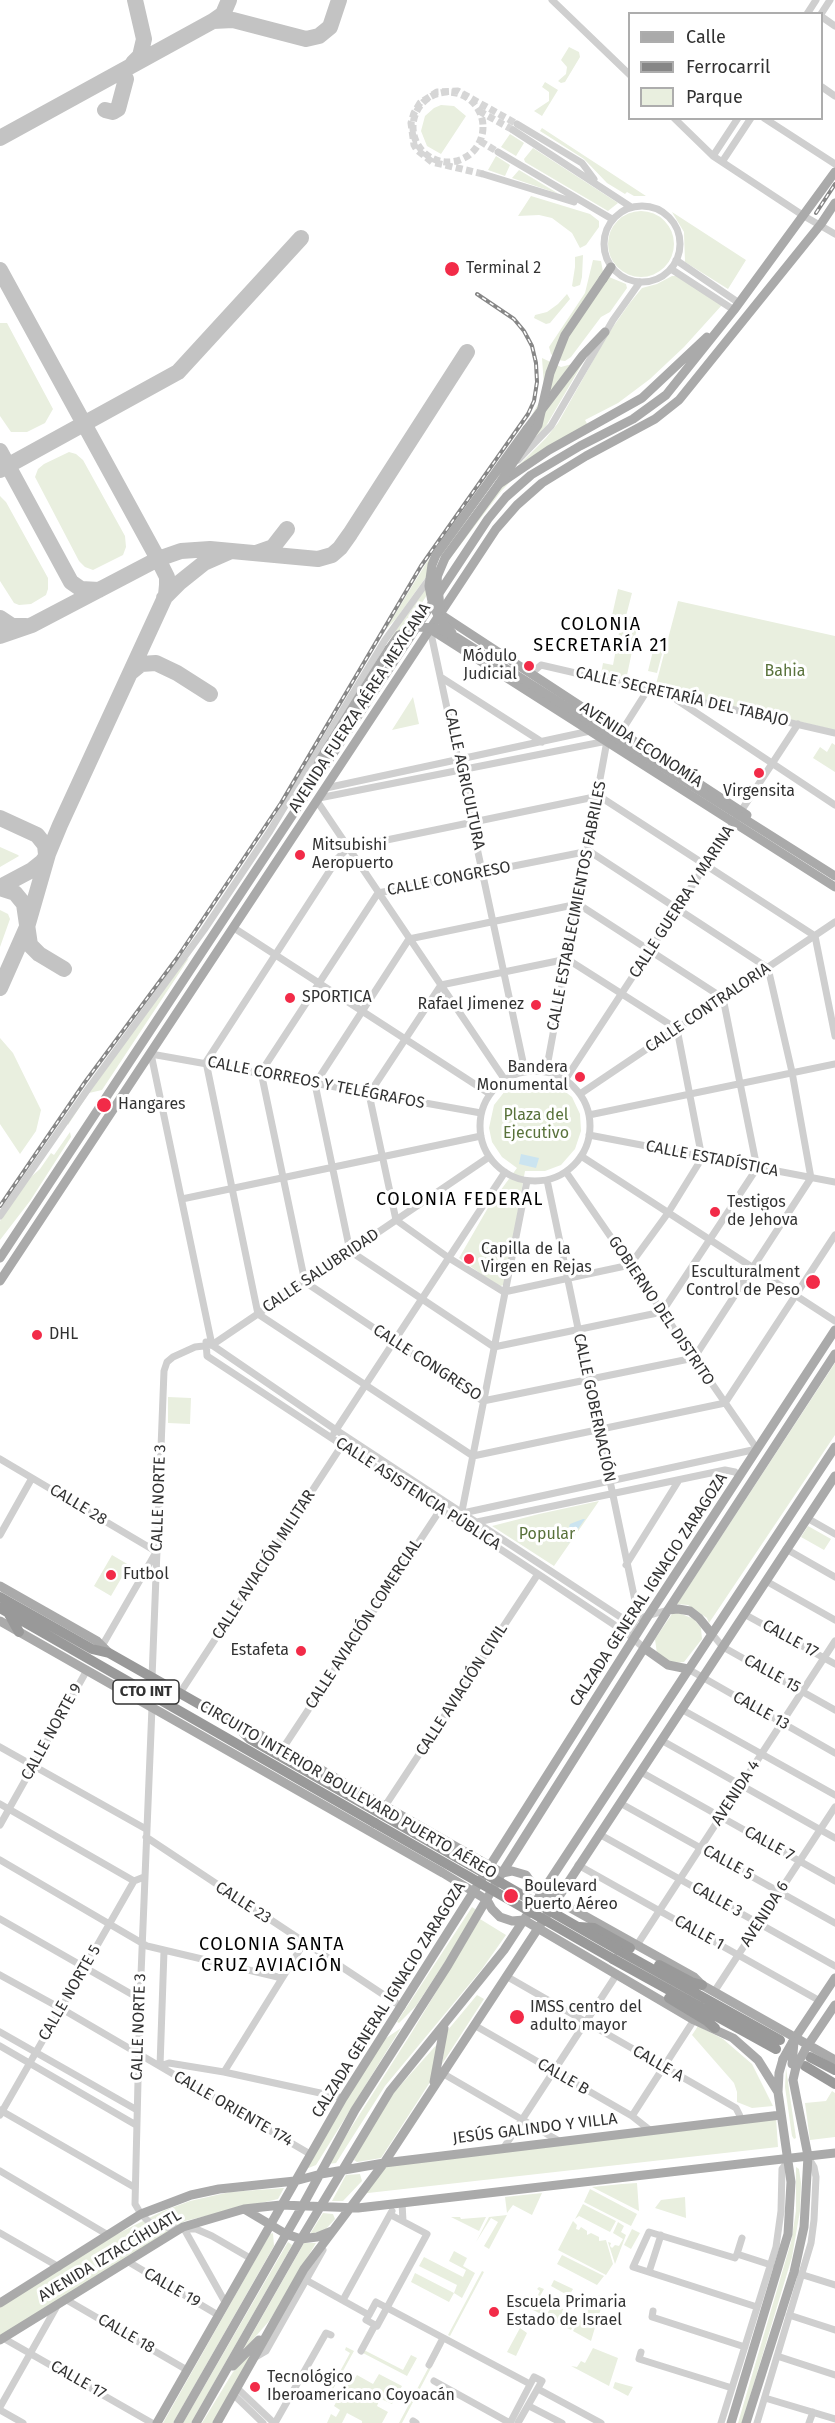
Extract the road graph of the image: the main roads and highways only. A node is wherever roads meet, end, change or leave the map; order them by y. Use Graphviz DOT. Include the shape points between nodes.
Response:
graph roads {
  1 [pos="835,172"];
  2 [pos="835,203"];
  3 [pos="611,267"];
  4 [pos="737,306"];
  5 [pos="605,332"];
  6 [pos="499,484"];
  7 [pos="440,614"];
  8 [pos="430,629"];
  9 [pos="456,637"];
  10 [pos="609,738"];
  11 [pos="311,787"];
  12 [pos="741,812"];
  13 [pos="835,871"];
  14 [pos="835,876"];
  15 [pos="835,887"];
  16 [pos="0,1258"];
  17 [pos="0,1281"];
  18 [pos="835,1330"];
  19 [pos="835,1354"];
  20 [pos="835,1447"];
  21 [pos="835,1476"];
  22 [pos="832,1489"];
  23 [pos="0,1586"];
  24 [pos="0,1597"];
  25 [pos="668,1610"];
  26 [pos="4,1611"];
  27 [pos="0,1621"];
  28 [pos="19,1632"];
  29 [pos="712,1634"];
  30 [pos="644,1648"];
  31 [pos="105,1650"];
  32 [pos="688,1669"];
  33 [pos="236,1725"];
  34 [pos="209,1728"];
  35 [pos="191,1729"];
  36 [pos="380,1814"];
  37 [pos="456,1847"];
  38 [pos="490,1867"];
  39 [pos="443,1873"];
  40 [pos="502,1873"];
  41 [pos="474,1892"];
  42 [pos="542,1892"];
  43 [pos="487,1900"];
  44 [pos="556,1900"];
  45 [pos="524,1920"];
  46 [pos="579,1927"];
  47 [pos="537,1928"];
  48 [pos="616,1954"];
  49 [pos="835,1978"];
  50 [pos="650,1979"];
  51 [pos="702,1985"];
  52 [pos="420,2006"];
  53 [pos="834,2008"];
  54 [pos="447,2020"];
  55 [pos="715,2028"];
  56 [pos="384,2036"];
  57 [pos="794,2041"];
  58 [pos="800,2058"];
  59 [pos="835,2060"];
  60 [pos="835,2070"];
  61 [pos="835,2084"];
  62 [pos="433,2086"];
  63 [pos="778,2092"];
  64 [pos="781,2115"];
  65 [pos="835,2153"];
  66 [pos="808,2156"];
  67 [pos="789,2160"];
  68 [pos="384,2163"];
  69 [pos="342,2171"];
  70 [pos="321,2174"];
  71 [pos="295,2181"];
  72 [pos="281,2205"];
  73 [pos="303,2205"];
  74 [pos="321,2207"];
  75 [pos="348,2208"];
  76 [pos="244,2210"];
  77 [pos="270,2225"];
  78 [pos="334,2230"];
  79 [pos="286,2234"];
  80 [pos="301,2239"];
  81 [pos="2,2299"];
  82 [pos="267,2331"];
  83 [pos="2,2339"];
  84 [pos="223,2376"];
  85 [pos="157,2423"];
  86 [pos="178,2423"];
  87 [pos="196,2423"];
  88 [pos="218,2423"];
  89 [pos="731,2423"];
  90 [pos="746,2423"];
  1 -- 4 [label="main road, AVENIDA FUERZA AÉREA MEXICANA"];
  2 -- 7 [label="main road, AVENIDA FUERZA AÉREA MEXICANA" via="679,400 646,425 551,477 525,498 490,538"];
  3 -- 6 [label="main road, bridge" via="565,335 550,373 538,425"];
  4 -- 6 [label="main road" via="658,385"];
  4 -- 11 [label="main road, AVENIDA FUERZA AÉREA MEXICANA" via="676,385 658,402 561,456 506,497 474,539"];
  5 -- 9 [label="main road, bridge" via="583,355 436,555 429,586 433,606"];
  6 -- 10 [label="main road, bridge" via="444,558 437,577 438,602 446,620 458,632 592,719"];
  7 -- 8 [label="main road, AVENIDA FUERZA AÉREA MEXICANA"];
  7 -- 12 [label="main road, AVENIDA ECONOMÍA"];
  8 -- 10 [label="main road, AVENIDA ECONOMÍA" via="590,730"];
  8 -- 17 [label="main road, AVENIDA FUERZA AÉREA MEXICANA"];
  9 -- 10 [label="main road, bridge"];
  9 -- 11 [label="main road, bridge" via="423,627 399,635 320,760"];
  10 -- 12 [label="main road, bridge" via="630,741"];
  10 -- 14 [label="main road, bridge"];
  10 -- 15 [label="main road, AVENIDA ECONOMÍA"];
  11 -- 16 [label="main road, AVENIDA FUERZA AÉREA MEXICANA"];
  12 -- 13 [label="main road, AVENIDA ECONOMÍA"];
  18 -- 38 [label="main road, CALZADA GENERAL IGNACIO ZARAGOZA" via="648,1616 631,1636"];
  19 -- 25 [label="main road, CALZADA GENERAL IGNACIO ZARAGOZA"];
  20 -- 29 [label="main road"];
  21 -- 22 [label="main road"];
  22 -- 44 [label="main road" via="786,1549"];
  23 -- 31 [label="main road, CTO INT" via="97,1641"];
  24 -- 31 [label="highway, CTO INT" via="92,1649"];
  25 -- 29 [label="main road" via="690,1611"];
  25 -- 30 [label="main road, CALZADA GENERAL IGNACIO ZARAGOZA"];
  26 -- 28 [label="highway"];
  26 -- 34 [label="highway, CIRCUITO INTERIOR BOULEVARD PUERTO AÉREO / CTO INT"];
  27 -- 28 [label="main road, CTO INT"];
  28 -- 35 [label="main road, CTO INT"];
  29 -- 32 [label="main road"];
  30 -- 32 [label="main road" via="668,1665"];
  30 -- 40 [label="main road, CALZADA GENERAL IGNACIO ZARAGOZA"];
  31 -- 33 [label="highway, CTO INT"];
  32 -- 42 [label="main road"];
  33 -- 36 [label="main road, CTO INT" via="283,1748"];
  33 -- 36 [label="highway, CIRCUITO INTERIOR BOULEVARD PUERTO AÉREO / CTO INT" via="250,1739"];
  34 -- 35 [label="highway"];
  34 -- 36 [label="highway, CIRCUITO INTERIOR BOULEVARD PUERTO AÉREO / CTO INT"];
  35 -- 39 [label="main road, CTO INT"];
  36 -- 37 [label="main road, CTO INT"];
  36 -- 46 [label="highway, CIRCUITO INTERIOR BOULEVARD PUERTO AÉREO / CTO INT, bridge"];
  36 -- 48 [label="highway, CIRCUITO INTERIOR BOULEVARD PUERTO AÉREO / CTO INT, bridge"];
  37 -- 38 [label="main road, CTO INT"];
  37 -- 39 [label="main road" via="454,1865"];
  38 -- 40 [label="main road, CTO INT"];
  38 -- 41 [label="main road, CALZADA GENERAL IGNACIO ZARAGOZA"];
  39 -- 41 [label="main road, CTO INT"];
  40 -- 42 [label="main road, CTO INT" via="526,1875"];
  40 -- 43 [label="main road, CALZADA GENERAL IGNACIO ZARAGOZA"];
  41 -- 43 [label="main road, CTO INT"];
  41 -- 56 [label="main road, CALZADA GENERAL IGNACIO ZARAGOZA"];
  42 -- 44 [label="main road, CTO INT"];
  42 -- 45 [label="main road"];
  43 -- 45 [label="main road, CTO INT" via="500,1917"];
  43 -- 52 [label="main road, CALZADA GENERAL IGNACIO ZARAGOZA"];
  44 -- 47 [label="main road"];
  44 -- 51 [label="main road, CTO INT"];
  45 -- 47 [label="main road, CTO INT"];
  45 -- 54 [label="main road" via="491,1968"];
  46 -- 48 [label="highway, CIRCUITO INTERIOR BOULEVARD PUERTO AÉREO / CTO INT, bridge"];
  46 -- 51 [label="highway" via="594,1928"];
  47 -- 55 [label="main road, CTO INT" via="694,2020"];
  47 -- 62 [label="main road"];
  48 -- 50 [label="highway, CIRCUITO INTERIOR BOULEVARD PUERTO AÉREO / CTO INT"];
  48 -- 50 [label="highway, CIRCUITO INTERIOR BOULEVARD PUERTO AÉREO / CTO INT" via="778,2045"];
  49 -- 57 [label="main road"];
  50 -- 55 [label="highway" via="659,1990"];
  51 -- 57 [label="main road, CTO INT"];
  52 -- 56 [label="main road" via="405,2023"];
  52 -- 70 [label="main road, CALZADA GENERAL IGNACIO ZARAGOZA" via="354,2110"];
  53 -- 58 [label="main road"];
  54 -- 62 [label="main road"];
  54 -- 69 [label="main road" via="390,2091"];
  55 -- 63 [label="main road, CTO INT" via="751,2052"];
  56 -- 71 [label="main road, CALZADA GENERAL IGNACIO ZARAGOZA"];
  57 -- 58 [label="main road, bridge"];
  57 -- 58 [label="main road, CTO INT"];
  58 -- 59 [label="main road, CTO INT"];
  58 -- 60 [label="highway, CTO INT"];
  58 -- 61 [label="highway, CTO INT"];
  58 -- 63 [label="main road" via="779,2073"];
  58 -- 66 [label="main road" via="793,2080"];
  62 -- 68 [label="main road"];
  63 -- 64 [label="main road"];
  64 -- 67 [label="main road"];
  64 -- 68 [label="main road, JESÚS GALINDO Y VILLA"];
  65 -- 66 [label="main road"];
  66 -- 67 [label="main road"];
  66 -- 90 [label="main road" via="798,2274"];
  67 -- 75 [label="main road"];
  67 -- 89 [label="main road" via="788,2234"];
  68 -- 69 [label="main road, JESÚS GALINDO Y VILLA"];
  68 -- 75 [label="main road"];
  69 -- 70 [label="main road, JESÚS GALINDO Y VILLA"];
  69 -- 74 [label="main road"];
  70 -- 71 [label="main road, JESÚS GALINDO Y VILLA"];
  70 -- 73 [label="main road, CALZADA GENERAL IGNACIO ZARAGOZA"];
  71 -- 72 [label="main road, CALZADA GENERAL IGNACIO ZARAGOZA"];
  71 -- 81 [label="main road, AVENIDA IZTACCÍHUATL" via="191,2195 141,2214"];
  72 -- 73 [label="main road, AVENIDA IZTACCÍHUATL"];
  72 -- 76 [label="main road, AVENIDA IZTACCÍHUATL"];
  72 -- 77 [label="main road, CALZADA GENERAL IGNACIO ZARAGOZA"];
  73 -- 74 [label="main road, AVENIDA IZTACCÍHUATL"];
  73 -- 79 [label="main road, CALZADA GENERAL IGNACIO ZARAGOZA"];
  74 -- 75 [label="main road, AVENIDA IZTACCÍHUATL"];
  74 -- 80 [label="main road"];
  75 -- 78 [label="main road"];
  76 -- 77 [label="main road"];
  76 -- 83 [label="main road, AVENIDA IZTACCÍHUATL" via="183,2227"];
  77 -- 79 [label="main road"];
  77 -- 85 [label="main road, CALZADA GENERAL IGNACIO ZARAGOZA"];
  78 -- 80 [label="main road"];
  78 -- 82 [label="main road" via="308,2263"];
  79 -- 80 [label="main road"];
  79 -- 86 [label="main road, CALZADA GENERAL IGNACIO ZARAGOZA"];
  80 -- 84 [label="main road"];
  82 -- 84 [label="main road"];
  82 -- 88 [label="main road"];
  84 -- 87 [label="main road"];
}
